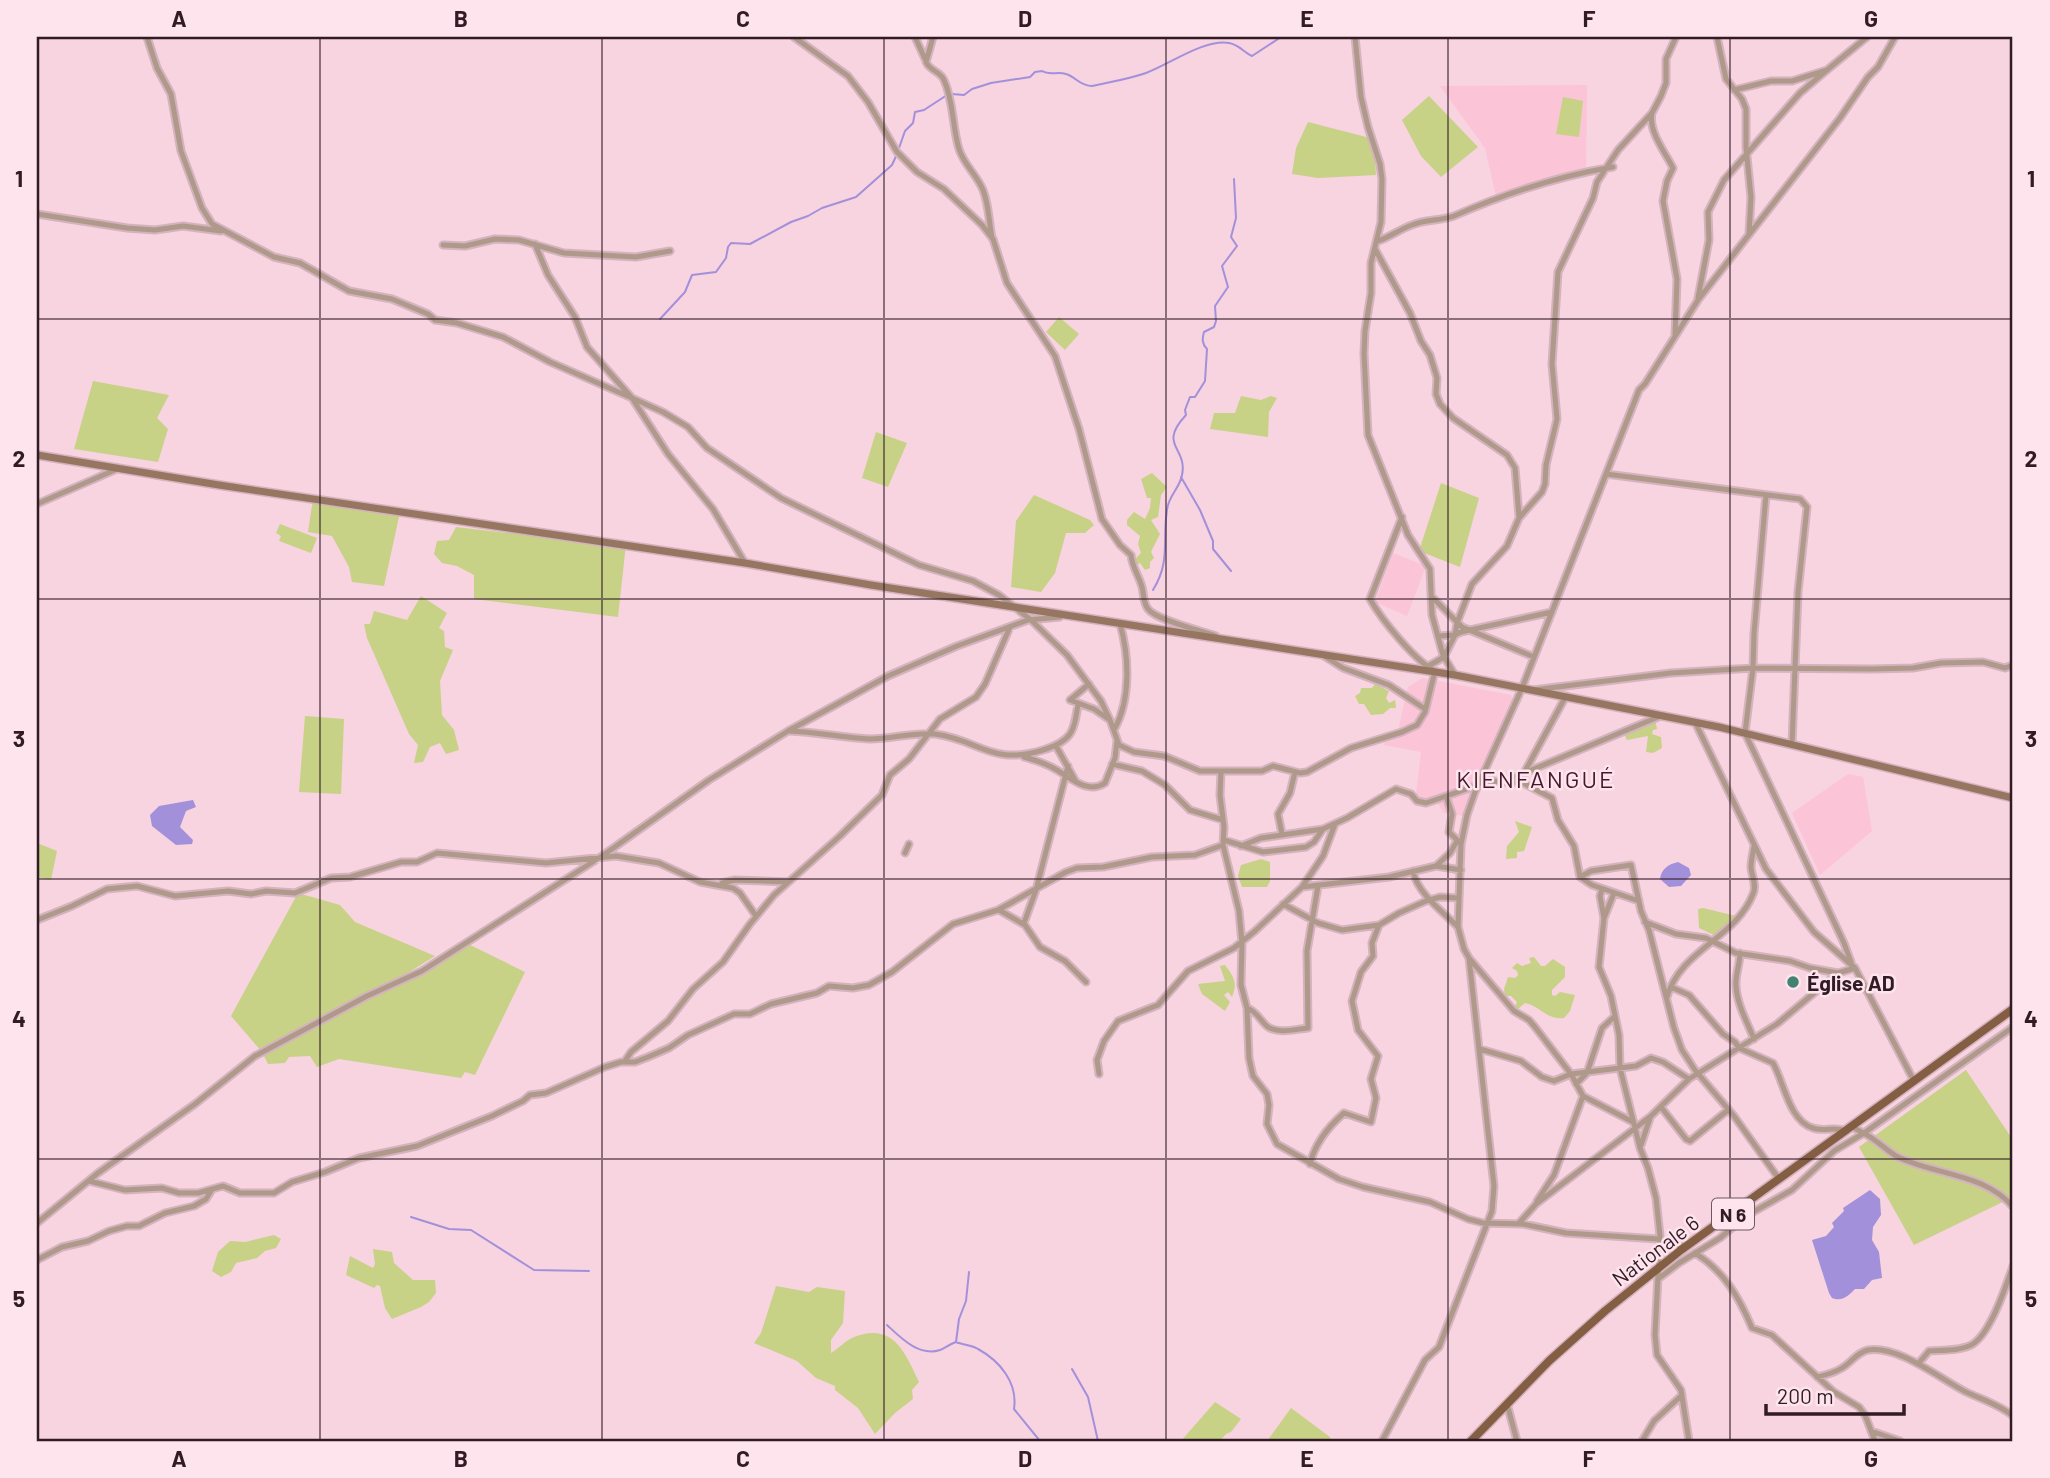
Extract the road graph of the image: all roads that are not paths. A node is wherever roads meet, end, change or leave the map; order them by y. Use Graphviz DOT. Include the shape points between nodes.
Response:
graph roads {
  1 [pos="147,37"];
  2 [pos="794,37"];
  3 [pos="915,37"];
  4 [pos="933,37"];
  5 [pos="1355,37"];
  6 [pos="1676,37"];
  7 [pos="1717,37"];
  8 [pos="1867,37"];
  9 [pos="1895,37"];
  10 [pos="926,62"];
  11 [pos="1827,70"];
  12 [pos="1734,90"];
  13 [pos="1652,113"];
  14 [pos="1746,155"];
  15 [pos="1614,167"];
  16 [pos="1606,168"];
  17 [pos="37,216"];
  18 [pos="227,232"];
  19 [pos="1749,234"];
  20 [pos="993,239"];
  21 [pos="1378,241"];
  22 [pos="535,244"];
  23 [pos="443,245"];
  24 [pos="1376,249"];
  25 [pos="670,251"];
  26 [pos="1698,300"];
  27 [pos="1675,337"];
  28 [pos="632,398"];
  29 [pos="37,455"];
  30 [pos="119,468"];
  31 [pos="1606,474"];
  32 [pos="1766,495"];
  33 [pos="37,504"];
  34 [pos="1402,517"];
  35 [pos="1519,518"];
  36 [pos="745,562"];
  37 [pos="1432,597"];
  38 [pos="1015,607"];
  39 [pos="1552,612"];
  40 [pos="1072,616"];
  41 [pos="1031,620"];
  42 [pos="1457,623"];
  43 [pos="1120,624"];
  44 [pos="1010,627"];
  45 [pos="1469,630"];
  46 [pos="1455,635"];
  47 [pos="1439,636"];
  48 [pos="1232,641"];
  49 [pos="1324,656"];
  50 [pos="1444,657"];
  51 [pos="1534,657"];
  52 [pos="2013,665"];
  53 [pos="1794,667"];
  54 [pos="1423,668"];
  55 [pos="1753,668"];
  56 [pos="1435,671"];
  57 [pos="1455,675"];
  58 [pos="1090,684"];
  59 [pos="1522,688"];
  60 [pos="1531,690"];
  61 [pos="1566,696"];
  62 [pos="1078,704"];
  63 [pos="1425,709"];
  64 [pos="1664,715"];
  65 [pos="1110,720"];
  66 [pos="1695,722"];
  67 [pos="1115,728"];
  68 [pos="788,731"];
  69 [pos="1745,733"];
  70 [pos="928,734"];
  71 [pos="1117,741"];
  72 [pos="1792,744"];
  73 [pos="1056,746"];
  74 [pos="1022,756"];
  75 [pos="1112,764"];
  76 [pos="1069,766"];
  77 [pos="1221,772"];
  78 [pos="1295,772"];
  79 [pos="1524,773"];
  80 [pos="1066,775"];
  81 [pos="1074,781"];
  82 [pos="1479,782"];
  83 [pos="1503,782"];
  84 [pos="1062,786"];
  85 [pos="1446,796"];
  86 [pos="2013,798"];
  87 [pos="1223,820"];
  88 [pos="1335,824"];
  89 [pos="1323,829"];
  90 [pos="1282,834"];
  91 [pos="1224,842"];
  92 [pos="1459,843"];
  93 [pos="909,844"];
  94 [pos="1241,846"];
  95 [pos="1754,846"];
  96 [pos="905,853"];
  97 [pos="602,856"];
  98 [pos="1436,866"];
  99 [pos="1461,870"];
  100 [pos="1413,871"];
  101 [pos="1580,877"];
  102 [pos="788,882"];
  103 [pos="718,884"];
  104 [pos="1318,886"];
  105 [pos="1302,887"];
  106 [pos="1602,888"];
  107 [pos="1036,890"];
  108 [pos="1615,893"];
  109 [pos="1458,898"];
  110 [pos="1431,900"];
  111 [pos="1639,901"];
  112 [pos="1283,904"];
  113 [pos="998,910"];
  114 [pos="756,916"];
  115 [pos="1604,918"];
  116 [pos="37,920"];
  117 [pos="1312,920"];
  118 [pos="1645,922"];
  119 [pos="1024,923"];
  120 [pos="1379,925"];
  121 [pos="1458,927"];
  122 [pos="1714,940"];
  123 [pos="1242,943"];
  124 [pos="1740,953"];
  125 [pos="1469,958"];
  126 [pos="1853,965"];
  127 [pos="1839,973"];
  128 [pos="1086,982"];
  129 [pos="1671,987"];
  130 [pos="1667,998"];
  131 [pos="1247,1008"];
  132 [pos="2013,1009"];
  133 [pos="1615,1016"];
  134 [pos="2013,1027"];
  135 [pos="1754,1039"];
  136 [pos="1739,1048"];
  137 [pos="1480,1049"];
  138 [pos="625,1061"];
  139 [pos="1620,1068"];
  140 [pos="1587,1073"];
  141 [pos="1099,1074"];
  142 [pos="1571,1074"];
  143 [pos="1699,1074"];
  144 [pos="1689,1079"];
  145 [pos="1914,1081"];
  146 [pos="1576,1084"];
  147 [pos="1583,1096"];
  148 [pos="1661,1107"];
  149 [pos="1728,1110"];
  150 [pos="1651,1116"];
  151 [pos="1634,1125"];
  152 [pos="1848,1129"];
  153 [pos="1864,1133"];
  154 [pos="1640,1148"];
  155 [pos="1310,1164"];
  156 [pos="1779,1178"];
  157 [pos="89,1181"];
  158 [pos="211,1191"];
  159 [pos="1536,1204"];
  160 [pos="2012,1204"];
  161 [pos="1488,1222"];
  162 [pos="37,1223"];
  163 [pos="1518,1223"];
  164 [pos="1660,1240"];
  165 [pos="1687,1247"];
  166 [pos="1695,1253"];
  167 [pos="37,1260"];
  168 [pos="2013,1266"];
  169 [pos="1659,1268"];
  170 [pos="1658,1279"];
  171 [pos="1918,1364"];
  172 [pos="1816,1377"];
  173 [pos="1682,1395"];
  174 [pos="1507,1404"];
  175 [pos="2013,1416"];
  176 [pos="1871,1431"];
  177 [pos="1382,1441"];
  178 [pos="1471,1441"];
  179 [pos="1517,1441"];
  180 [pos="1642,1441"];
  181 [pos="1689,1441"];
  182 [pos="1875,1441"];
  183 [pos="1900,1441"];
  1 -- 18 [label="street" via="172,94 181,151 202,208 212,224"];
  2 -- 20 [label="street" via="848,76 897,152 944,189"];
  3 -- 10 [label="street"];
  4 -- 10 [label="street"];
  5 -- 21 [label="street" via="1361,97 1380,164"];
  6 -- 13 [label="street" via="1666,59 1666,83"];
  7 -- 12 [label="street" via="1723,71"];
  8 -- 11 [label="street"];
  9 -- 19 [label="street" via="1878,67"];
  10 -- 20 [label="street" via="944,81 959,148 983,190"];
  11 -- 12 [label="street"];
  11 -- 14 [label="street" via="1800,93"];
  12 -- 14 [label="street" via="1746,109"];
  13 -- 16 [label="street"];
  13 -- 27 [label="street" via="1660,146 1673,168 1663,201 1677,279"];
  14 -- 19 [label="street"];
  14 -- 26 [label="street" via="1724,180 1709,212"];
  15 -- 16 [label="street"];
  16 -- 21 [label="street" via="1527,189 1452,217 1420,221"];
  16 -- 35 [label="street" via="1558,272 1552,364 1557,419 1545,485"];
  17 -- 18 [label="street" via="127,228 183,226"];
  18 -- 28 [label="street" via="274,257 300,263 349,291 392,299 435,320 503,337"];
  19 -- 26 [label="street"];
  20 -- 48 [label="street" via="1007,283 1055,356 1100,513 1119,545 1131,555 1146,606 1181,625"];
  21 -- 24 [label="street"];
  22 -- 23 [label="street" via="495,239 465,246"];
  22 -- 25 [label="street" via="564,253 636,257"];
  22 -- 28 [label="street" via="587,347"];
  24 -- 34 [label="street" via="1365,331 1367,428"];
  24 -- 35 [label="street" via="1430,355 1440,404 1507,455 1515,468"];
  26 -- 27 [label="street"];
  27 -- 31 [label="street" via="1635,397"];
  28 -- 36 [label="street" via="668,454 713,509"];
  28 -- 38 [label="street" via="688,428 707,448 782,498 919,565 973,581"];
  29 -- 30 [label="main road"];
  30 -- 33 [label="street"];
  30 -- 36 [label="main road"];
  31 -- 32 [label="street"];
  31 -- 39 [label="street"];
  32 -- 53 [label="street" via="1800,499 1807,507"];
  32 -- 55 [label="street"];
  34 -- 37 [label="street" via="1414,547 1430,569"];
  34 -- 54 [label="street" via="1370,599"];
  35 -- 42 [label="street" via="1511,541 1469,589"];
  36 -- 38 [label="main road"];
  37 -- 42 [label="street"];
  37 -- 47 [label="street"];
  38 -- 40 [label="main road"];
  38 -- 41 [label="street"];
  39 -- 45 [label="street"];
  39 -- 51 [label="street"];
  40 -- 41 [label="street"];
  40 -- 43 [label="main road"];
  41 -- 44 [label="street"];
  41 -- 58 [label="street"];
  42 -- 45 [label="street"];
  42 -- 46 [label="street"];
  43 -- 48 [label="main road"];
  43 -- 67 [label="street" via="1127,674"];
  44 -- 68 [label="street" via="888,676"];
  44 -- 70 [label="street" via="976,697 946,713"];
  45 -- 46 [label="street"];
  45 -- 51 [label="street"];
  46 -- 47 [label="street"];
  46 -- 50 [label="street"];
  47 -- 50 [label="street"];
  48 -- 49 [label="main road"];
  49 -- 54 [label="main road"];
  49 -- 63 [label="street" via="1342,668 1389,685"];
  50 -- 54 [label="street"];
  50 -- 57 [label="street"];
  51 -- 59 [label="street"];
  52 -- 53 [label="street" via="1941,663 1872,670"];
  53 -- 55 [label="street"];
  53 -- 72 [label="street"];
  54 -- 56 [label="main road"];
  55 -- 60 [label="street"];
  55 -- 69 [label="street"];
  56 -- 57 [label="main road"];
  56 -- 63 [label="street"];
  57 -- 59 [label="main road"];
  58 -- 62 [label="street" via="1070,700"];
  58 -- 65 [label="street"];
  59 -- 60 [label="main road"];
  59 -- 82 [label="street"];
  60 -- 61 [label="main road"];
  61 -- 64 [label="main road"];
  61 -- 79 [label="street"];
  62 -- 65 [label="street"];
  62 -- 73 [label="street" via="1070,735"];
  63 -- 78 [label="street" via="1414,727 1351,748 1307,772"];
  64 -- 66 [label="main road"];
  64 -- 79 [label="street"];
  65 -- 67 [label="street"];
  66 -- 69 [label="main road"];
  66 -- 95 [label="street"];
  67 -- 71 [label="street"];
  68 -- 70 [label="street" via="874,739"];
  68 -- 97 [label="street"];
  69 -- 72 [label="main road"];
  69 -- 126 [label="street"];
  70 -- 74 [label="street" via="999,755"];
  70 -- 102 [label="street" via="890,775 882,795"];
  71 -- 75 [label="street"];
  71 -- 77 [label="street" via="1133,752 1164,755 1200,771"];
  72 -- 86 [label="main road"];
  73 -- 74 [label="street"];
  73 -- 76 [label="street"];
  74 -- 80 [label="street"];
  75 -- 81 [label="street" via="1102,786"];
  75 -- 87 [label="street" via="1142,771 1163,783 1190,810"];
  76 -- 80 [label="street"];
  76 -- 81 [label="street"];
  77 -- 78 [label="street" via="1262,771 1272,766"];
  77 -- 87 [label="street"];
  78 -- 90 [label="street" via="1278,814"];
  79 -- 83 [label="street"];
  80 -- 81 [label="street"];
  80 -- 84 [label="street"];
  81 -- 84 [label="street"];
  82 -- 83 [label="street"];
  82 -- 85 [label="street"];
  82 -- 92 [label="street"];
  83 -- 101 [label="street" via="1523,783 1552,798 1558,820 1574,846"];
  84 -- 107 [label="street"];
  85 -- 88 [label="street" via="1421,803 1396,789"];
  85 -- 92 [label="street" via="1452,814 1449,832"];
  87 -- 91 [label="street"];
  88 -- 89 [label="street"];
  88 -- 105 [label="street" via="1323,856"];
  89 -- 90 [label="street"];
  89 -- 94 [label="street" via="1306,847 1263,852"];
  90 -- 94 [label="street"];
  91 -- 94 [label="street"];
  91 -- 107 [label="street" via="1195,855 1077,868"];
  91 -- 123 [label="street"];
  92 -- 98 [label="street"];
  92 -- 99 [label="street"];
  93 -- 96 [label="street"];
  95 -- 122 [label="street" via="1755,891"];
  95 -- 126 [label="street" via="1814,932"];
  97 -- 103 [label="street" via="659,863"];
  97 -- 116 [label="street" via="546,863 437,853 417,862 331,878 295,892 175,896 137,886 107,889"];
  97 -- 157 [label="street" via="422,971 255,1056"];
  98 -- 99 [label="street"];
  98 -- 100 [label="street"];
  99 -- 109 [label="street"];
  100 -- 104 [label="street"];
  100 -- 110 [label="street"];
  101 -- 106 [label="street"];
  101 -- 111 [label="street" via="1631,865"];
  102 -- 103 [label="street" via="735,880"];
  102 -- 114 [label="street"];
  103 -- 114 [label="street" via="740,893"];
  104 -- 105 [label="street"];
  104 -- 117 [label="street"];
  105 -- 112 [label="street"];
  106 -- 108 [label="street"];
  106 -- 115 [label="street"];
  107 -- 113 [label="street"];
  107 -- 119 [label="street"];
  108 -- 111 [label="street"];
  108 -- 115 [label="street"];
  109 -- 110 [label="street"];
  109 -- 121 [label="street"];
  110 -- 120 [label="street"];
  110 -- 121 [label="street"];
  111 -- 118 [label="street"];
  112 -- 117 [label="street"];
  112 -- 123 [label="street"];
  113 -- 119 [label="street"];
  113 -- 138 [label="street" via="958,921 869,985 829,986 750,1014 734,1014 669,1048 635,1062"];
  114 -- 138 [label="street" via="723,962"];
  115 -- 133 [label="street" via="1599,967"];
  117 -- 120 [label="street" via="1336,930"];
  117 -- 131 [label="street" via="1307,951 1308,1028 1271,1028"];
  118 -- 122 [label="street" via="1676,934"];
  118 -- 130 [label="street"];
  119 -- 128 [label="street" via="1043,950 1065,961"];
  120 -- 155 [label="street" via="1373,956 1361,972 1352,1001 1358,1030 1378,1056 1371,1079 1374,1114 1371,1122 1344,1113 1316,1145"];
  121 -- 125 [label="street"];
  122 -- 124 [label="street"];
  122 -- 129 [label="street" via="1689,961"];
  123 -- 131 [label="street" via="1241,985"];
  123 -- 141 [label="street" via="1188,971 1158,1005 1118,1021 1097,1060"];
  124 -- 127 [label="street"];
  124 -- 135 [label="street" via="1735,984"];
  125 -- 137 [label="street"];
  125 -- 142 [label="street" via="1514,1011 1529,1020"];
  126 -- 127 [label="street"];
  126 -- 145 [label="street"];
  127 -- 135 [label="street"];
  129 -- 130 [label="street"];
  129 -- 136 [label="street" via="1689,995"];
  130 -- 143 [label="street" via="1682,1050"];
  131 -- 155 [label="street" via="1253,1076 1267,1094 1269,1132 1277,1144"];
  132 -- 145 [label="main road, Nationale 6 / N 6"];
  133 -- 139 [label="street"];
  133 -- 140 [label="street" via="1601,1031"];
  134 -- 153 [label="street"];
  135 -- 136 [label="street"];
  136 -- 143 [label="street"];
  136 -- 152 [label="street" via="1773,1063 1795,1111 1808,1126"];
  137 -- 142 [label="street" via="1521,1061 1556,1082"];
  137 -- 161 [label="street" via="1493,1185"];
  138 -- 158 [label="street" via="530,1095 492,1116 417,1146 359,1158 274,1193 240,1193 223,1186"];
  139 -- 140 [label="street"];
  139 -- 144 [label="street" via="1653,1058"];
  139 -- 151 [label="street"];
  140 -- 142 [label="street"];
  140 -- 146 [label="street"];
  142 -- 146 [label="street"];
  143 -- 144 [label="street"];
  143 -- 149 [label="street"];
  144 -- 148 [label="street"];
  145 -- 152 [label="main road, Nationale 6 / N 6"];
  146 -- 147 [label="street"];
  147 -- 151 [label="street"];
  147 -- 159 [label="street" via="1554,1175"];
  148 -- 149 [label="street" via="1690,1141"];
  148 -- 150 [label="street"];
  149 -- 156 [label="street"];
  150 -- 151 [label="street"];
  150 -- 154 [label="street"];
  151 -- 154 [label="street"];
  151 -- 159 [label="street"];
  152 -- 153 [label="street"];
  152 -- 156 [label="main road, Nationale 6 / N 6"];
  153 -- 160 [label="street" via="1897,1156 1972,1180"];
  153 -- 166 [label="street" via="1834,1151 1792,1190 1745,1216"];
  154 -- 164 [label="street" via="1653,1183"];
  155 -- 161 [label="street" via="1363,1187 1430,1202 1468,1219"];
  156 -- 165 [label="main road, Nationale 6 / N 6"];
  157 -- 158 [label="street" via="125,1190"];
  157 -- 162 [label="street"];
  158 -- 167 [label="street" via="194,1206 62,1247"];
  159 -- 163 [label="street"];
  161 -- 163 [label="street"];
  161 -- 177 [label="street" via="1439,1347 1425,1360"];
  163 -- 164 [label="street" via="1575,1234"];
  164 -- 165 [label="street"];
  164 -- 169 [label="street"];
  165 -- 169 [label="main road, Nationale 6 / N 6"];
  166 -- 170 [label="street"];
  166 -- 172 [label="street" via="1723,1275 1752,1328 1772,1335"];
  168 -- 171 [label="street" via="2001,1300 1973,1344 1929,1351"];
  169 -- 170 [label="street"];
  169 -- 174 [label="main road, Nationale 6 / N 6" via="1573,1338"];
  170 -- 173 [label="street" via="1657,1355"];
  171 -- 172 [label="street" via="1872,1349 1843,1368"];
  171 -- 175 [label="street"];
  172 -- 176 [label="street" via="1859,1407"];
  173 -- 180 [label="street" via="1654,1421"];
  173 -- 181 [label="street"];
  174 -- 178 [label="main road, Nationale 6 / N 6"];
  174 -- 179 [label="street"];
  176 -- 182 [label="street"];
  176 -- 183 [label="street"];
}
